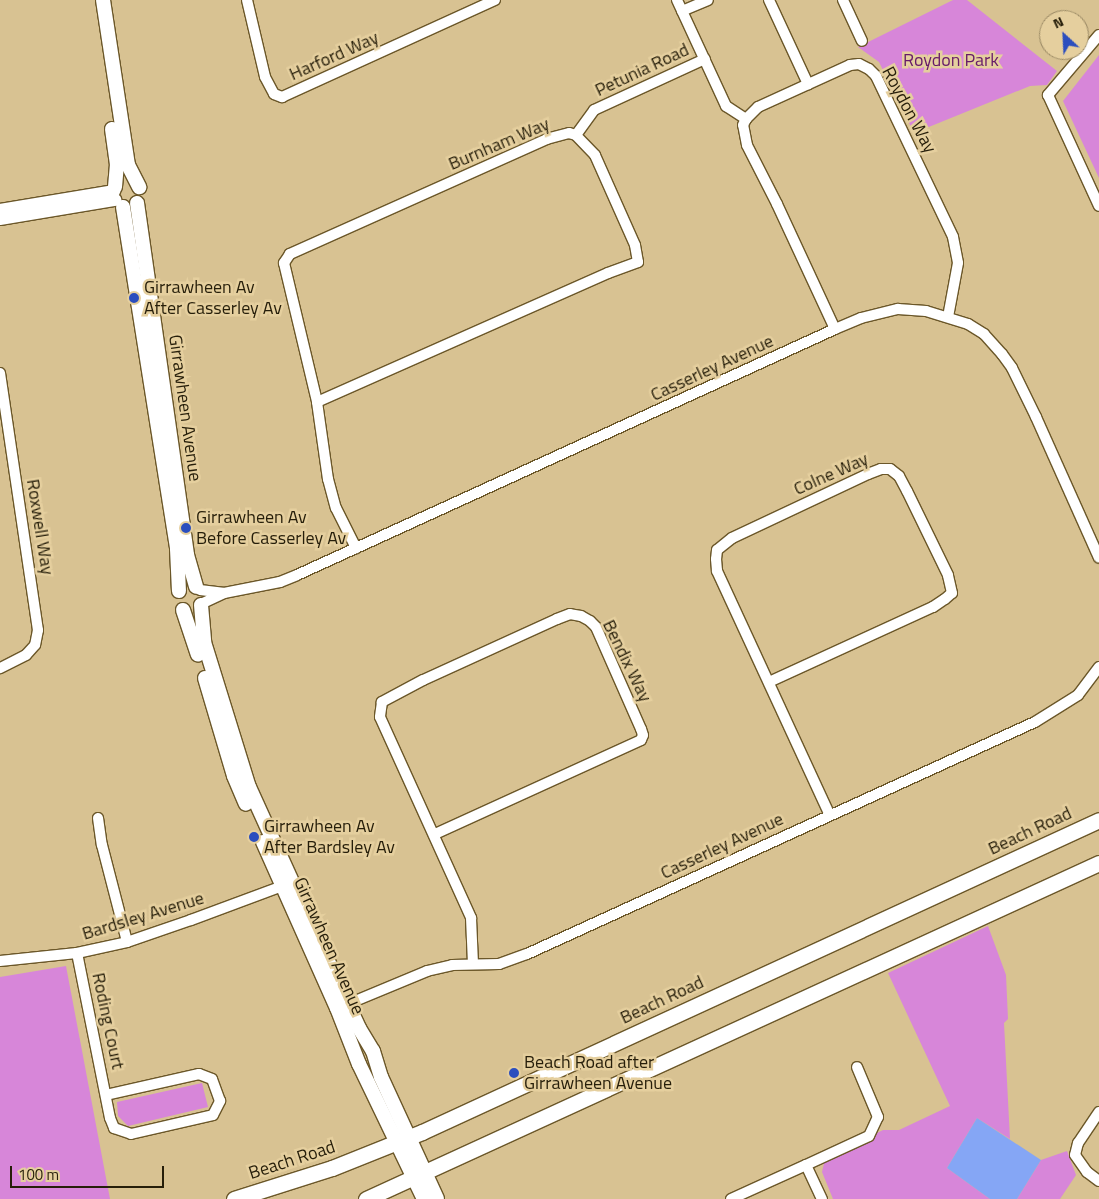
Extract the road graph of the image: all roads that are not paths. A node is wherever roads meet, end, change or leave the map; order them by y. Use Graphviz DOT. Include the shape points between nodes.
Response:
graph roads {
  1 [pos="94,0"];
  2 [pos="103,0"];
  3 [pos="247,0"];
  4 [pos="495,0"];
  5 [pos="677,0"];
  6 [pos="708,0"];
  7 [pos="769,0"];
  8 [pos="845,1"];
  9 [pos="682,11"];
  10 [pos="1099,35"];
  11 [pos="862,41"];
  12 [pos="705,59"];
  13 [pos="808,84"];
  14 [pos="746,119"];
  15 [pos="576,135"];
  16 [pos="139,187"];
  17 [pos="117,197"];
  18 [pos="137,204"];
  19 [pos="1099,206"];
  20 [pos="0,210"];
  21 [pos="0,219"];
  22 [pos="948,317"];
  23 [pos="835,329"];
  24 [pos="0,373"];
  25 [pos="317,402"];
  26 [pos="356,548"];
  27 [pos="1099,558"];
  28 [pos="178,591"];
  29 [pos="200,596"];
  30 [pos="183,610"];
  31 [pos="1099,667"];
  32 [pos="0,668"];
  33 [pos="770,682"];
  34 [pos="830,815"];
  35 [pos="98,818"];
  36 [pos="1099,820"];
  37 [pos="434,834"];
  38 [pos="1099,863"];
  39 [pos="286,884"];
  40 [pos="127,942"];
  41 [pos="77,953"];
  42 [pos="0,961"];
  43 [pos="473,964"];
  44 [pos="343,1006"];
  45 [pos="857,1066"];
  46 [pos="106,1095"];
  47 [pos="1099,1112"];
  48 [pos="403,1139"];
  49 [pos="806,1165"];
  50 [pos="420,1176"];
  51 [pos="1099,1181"];
  52 [pos="234,1199"];
  53 [pos="366,1199"];
  54 [pos="424,1199"];
  55 [pos="437,1199"];
  56 [pos="731,1199"];
  57 [pos="822,1199"];
  1 -- 17 [label="main road, Girrawheen Avenue" via="117,164"];
  2 -- 16 [label="main road" via="128,165"];
  3 -- 4 [label="street, Harford Way" via="265,77 274,94 282,97"];
  5 -- 9 [label="street"];
  6 -- 9 [label="street"];
  7 -- 13 [label="street"];
  8 -- 11 [label="street"];
  9 -- 12 [label="street"];
  10 -- 19 [label="street" via="1048,96"];
  12 -- 14 [label="street" via="726,106"];
  12 -- 15 [label="street, Petunia Road" via="594,110"];
  13 -- 14 [label="street, Roydon Way" via="758,107"];
  13 -- 22 [label="street, Roydon Way" via="850,65 859,64 876,76 942,212 957,251 958,263"];
  14 -- 23 [label="street" via="743,133 747,145"];
  15 -- 25 [label="street, Burnham Way" via="570,133 547,139 290,254 284,263"];
  15 -- 25 [label="street, Burnham Way" via="594,154 635,245 638,262"];
  16 -- 17 [label="main road" via="127,180"];
  16 -- 18 [label="main road, Girrawheen Avenue" via="141,196"];
  17 -- 18 [label="main road" via="131,207"];
  17 -- 20 [label="street"];
  17 -- 21 [label="street"];
  17 -- 28 [label="main road, Girrawheen Avenue" via="177,549"];
  18 -- 29 [label="main road, Girrawheen Avenue" via="187,555"];
  22 -- 23 [label="street, Casserley Avenue" via="898,309 860,318"];
  22 -- 27 [label="street, Casserley Avenue" via="984,334 1012,368"];
  23 -- 26 [label="street, Casserley Avenue"];
  24 -- 32 [label="street, Roxwell Way" via="38,630 35,645 26,654"];
  25 -- 26 [label="street, Burnham Way" via="328,479 336,508"];
  26 -- 29 [label="street, Casserley Avenue" via="280,582"];
  28 -- 29 [label="main road" via="187,586"];
  28 -- 30 [label="main road, Girrawheen Avenue" via="176,600"];
  29 -- 30 [label="main road" via="192,612"];
  29 -- 39 [label="main road, Girrawheen Avenue" via="204,642 240,764"];
  30 -- 39 [label="main road, Girrawheen Avenue" via="234,776"];
  31 -- 34 [label="street, Casserley Avenue" via="1078,695 1051,713"];
  33 -- 33 [label="street, Colne Way" via="933,607 952,592 948,575 908,491 899,476 890,469 868,474 732,538 718,550 717,571"];
  33 -- 34 [label="street, Colne Way"];
  34 -- 43 [label="street, Casserley Avenue" via="527,954 499,964"];
  35 -- 40 [label="street"];
  36 -- 48 [label="main road, Beach Road"];
  37 -- 37 [label="street, Bendix Way" via="641,740 641,729 596,627 590,621 570,614 557,619 382,702 380,717"];
  37 -- 43 [label="street, Bendix Way" via="471,918"];
  38 -- 50 [label="main road"];
  39 -- 40 [label="street, Bardsley Avenue"];
  39 -- 44 [label="main road, Girrawheen Avenue"];
  40 -- 41 [label="street, Bardsley Avenue"];
  41 -- 42 [label="street, Bardsley Avenue"];
  41 -- 46 [label="street, Roding Court"];
  43 -- 44 [label="street, Casserley Avenue" via="427,971"];
  44 -- 48 [label="main road, Girrawheen Avenue" via="373,1051"];
  45 -- 49 [label="street" via="878,1117 868,1136"];
  46 -- 46 [label="street, Roding Court" via="199,1074 212,1079 220,1101 213,1115 130,1134 114,1128"];
  47 -- 51 [label="street" via="1078,1143 1074,1155"];
  48 -- 50 [label="main road, Girrawheen Avenue"];
  48 -- 52 [label="main road, Beach Road" via="332,1168"];
  49 -- 56 [label="street"];
  49 -- 57 [label="street"];
  50 -- 53 [label="main road"];
  50 -- 54 [label="main road"];
  50 -- 55 [label="main road"];
}
